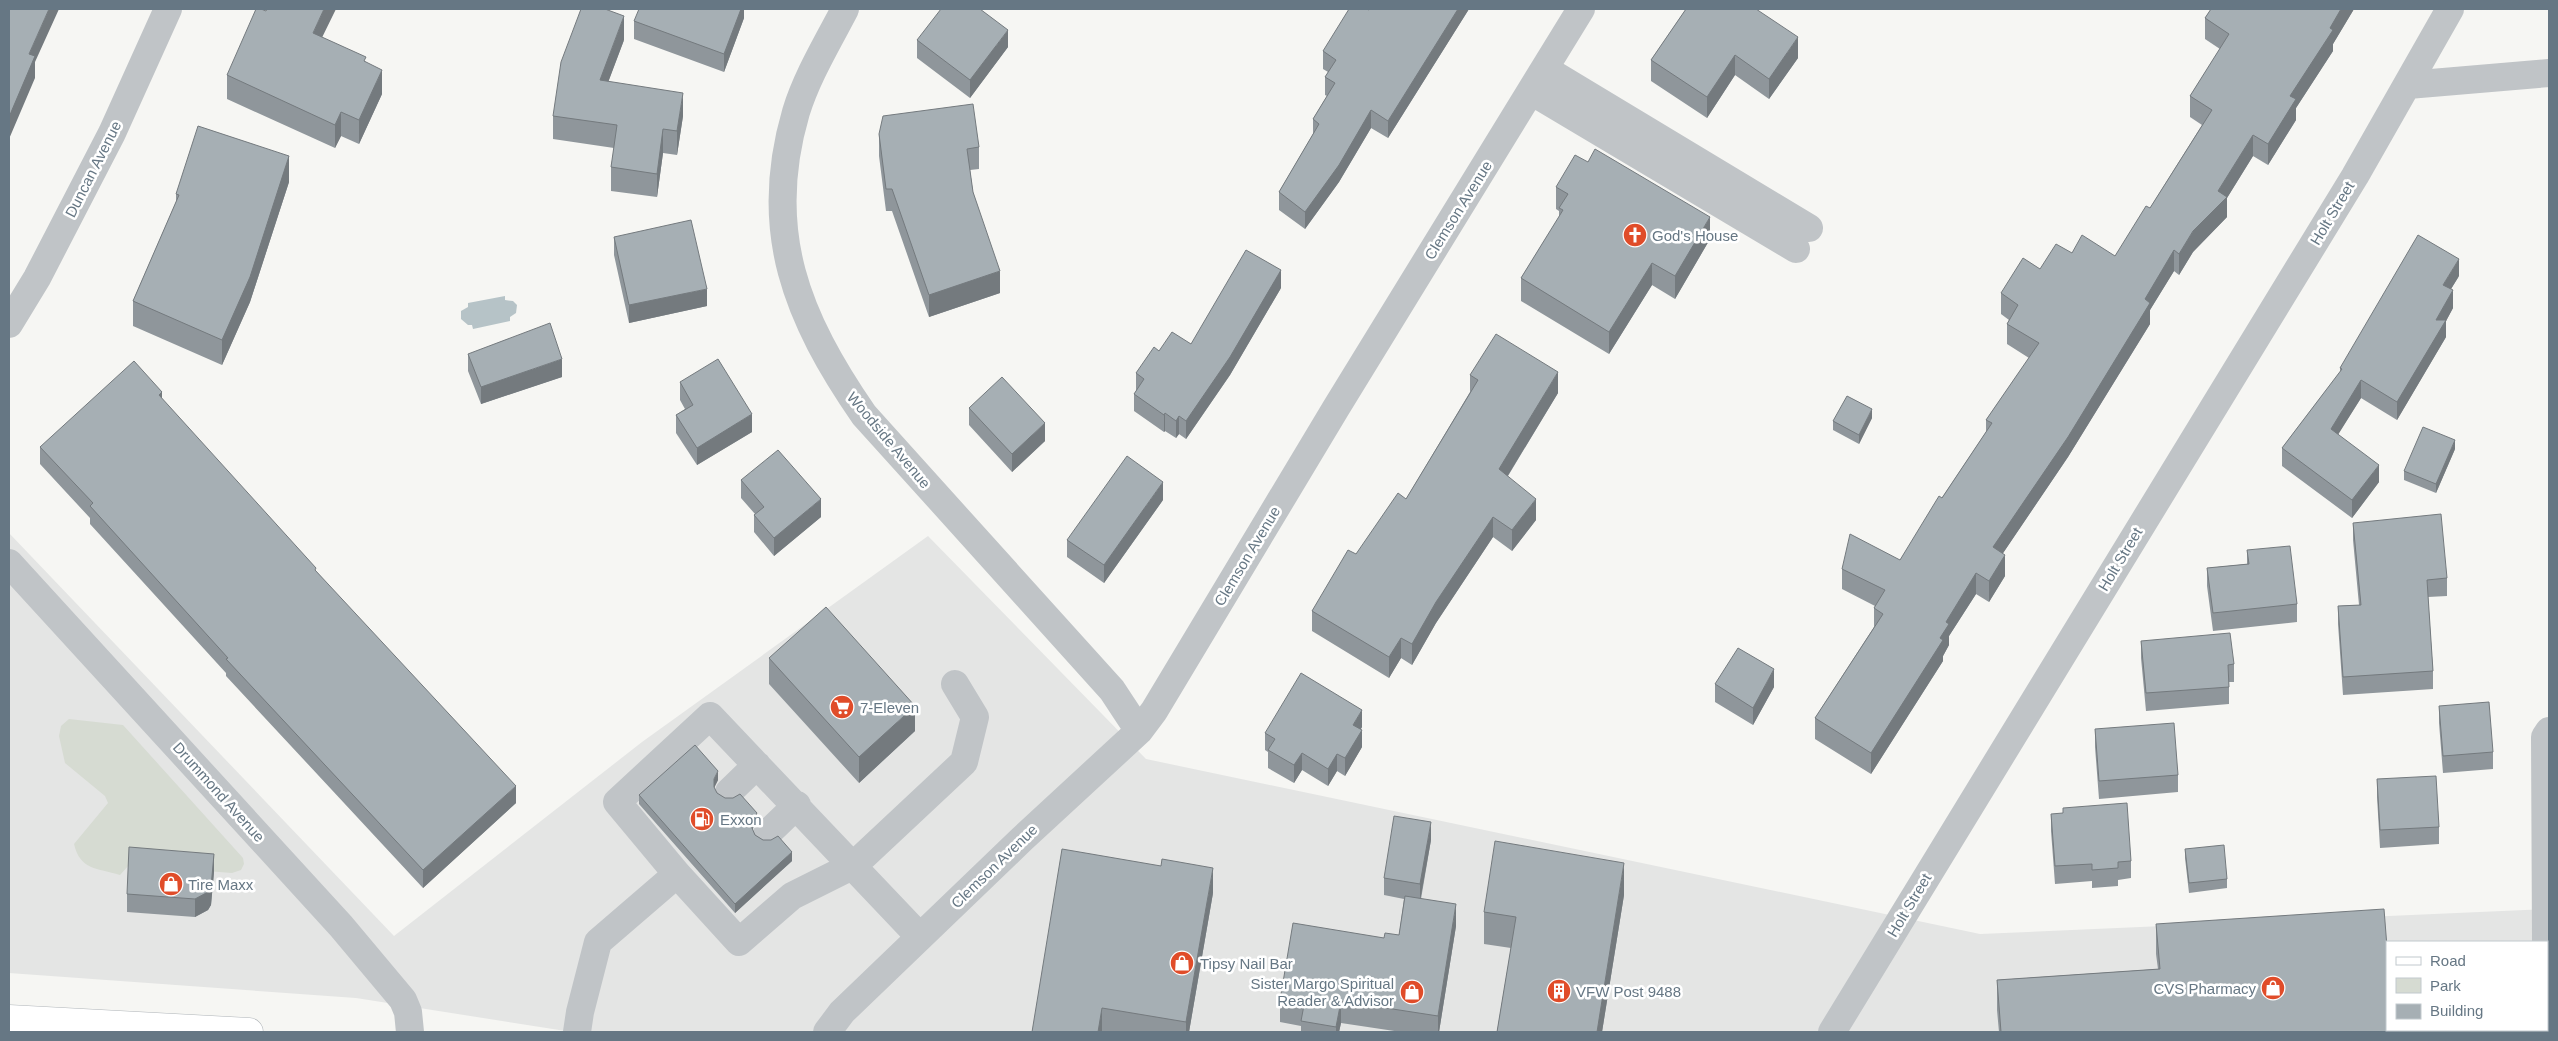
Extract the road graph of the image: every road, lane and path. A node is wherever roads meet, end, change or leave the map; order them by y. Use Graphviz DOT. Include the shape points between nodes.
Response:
graph roads {
  1 [pos="168,9"];
  2 [pos="845,9"];
  3 [pos="1581,9"];
  4 [pos="2450,9"];
  5 [pos="2549,73"];
  6 [pos="1538,80"];
  7 [pos="2408,85"];
  8 [pos="1803,239"];
  9 [pos="9,324"];
  10 [pos="9,563"];
  11 [pos="955,684"];
  12 [pos="1138,731"];
  13 [pos="2549,732"];
  14 [pos="757,765"];
  15 [pos="729,792"];
  16 [pos="797,805"];
  17 [pos="767,834"];
  18 [pos="854,865"];
  19 [pos="677,874"];
  20 [pos="920,937"];
  21 [pos="2546,941"];
  22 [pos="9,1019"];
  23 [pos="249,1032"];
  24 [pos="410,1032"];
  25 [pos="577,1032"];
  26 [pos="827,1032"];
  27 [pos="1832,1032"];
  1 -- 9 [label="street, Duncan Avenue" via="112,133 37,278"];
  2 -- 12 [label="street, Woodside Avenue" via="796,112 782,194 791,275 810,326 841,382 864,415 1112,690"];
  3 -- 6 [label="street, Clemson Avenue"];
  4 -- 7 [label="street, Holt Street"];
  5 -- 7 [label="street"];
  6 -- 8 [label="street"];
  6 -- 12 [label="street, Clemson Avenue" via="1154,711"];
  7 -- 27 [label="street, Holt Street"];
  10 -- 24 [label="street, Drummond Avenue" via="348,935 403,1000"];
  11 -- 18 [label="street" via="975,717 964,762"];
  12 -- 20 [label="street, Clemson Avenue"];
  13 -- 21 [label="street" via="2545,737"];
  14 -- 15 [label="street"];
  14 -- 16 [label="street"];
  14 -- 19 [label="street" via="710,716 617,802 665,848"];
  16 -- 17 [label="street"];
  16 -- 18 [label="street"];
  18 -- 19 [label="street" via="792,896 739,942 706,894"];
  18 -- 20 [label="street"];
  19 -- 25 [label="street" via="598,942"];
  20 -- 26 [label="street, Clemson Avenue" via="842,1012"];
  22 -- 23 [label="main road"];
}
